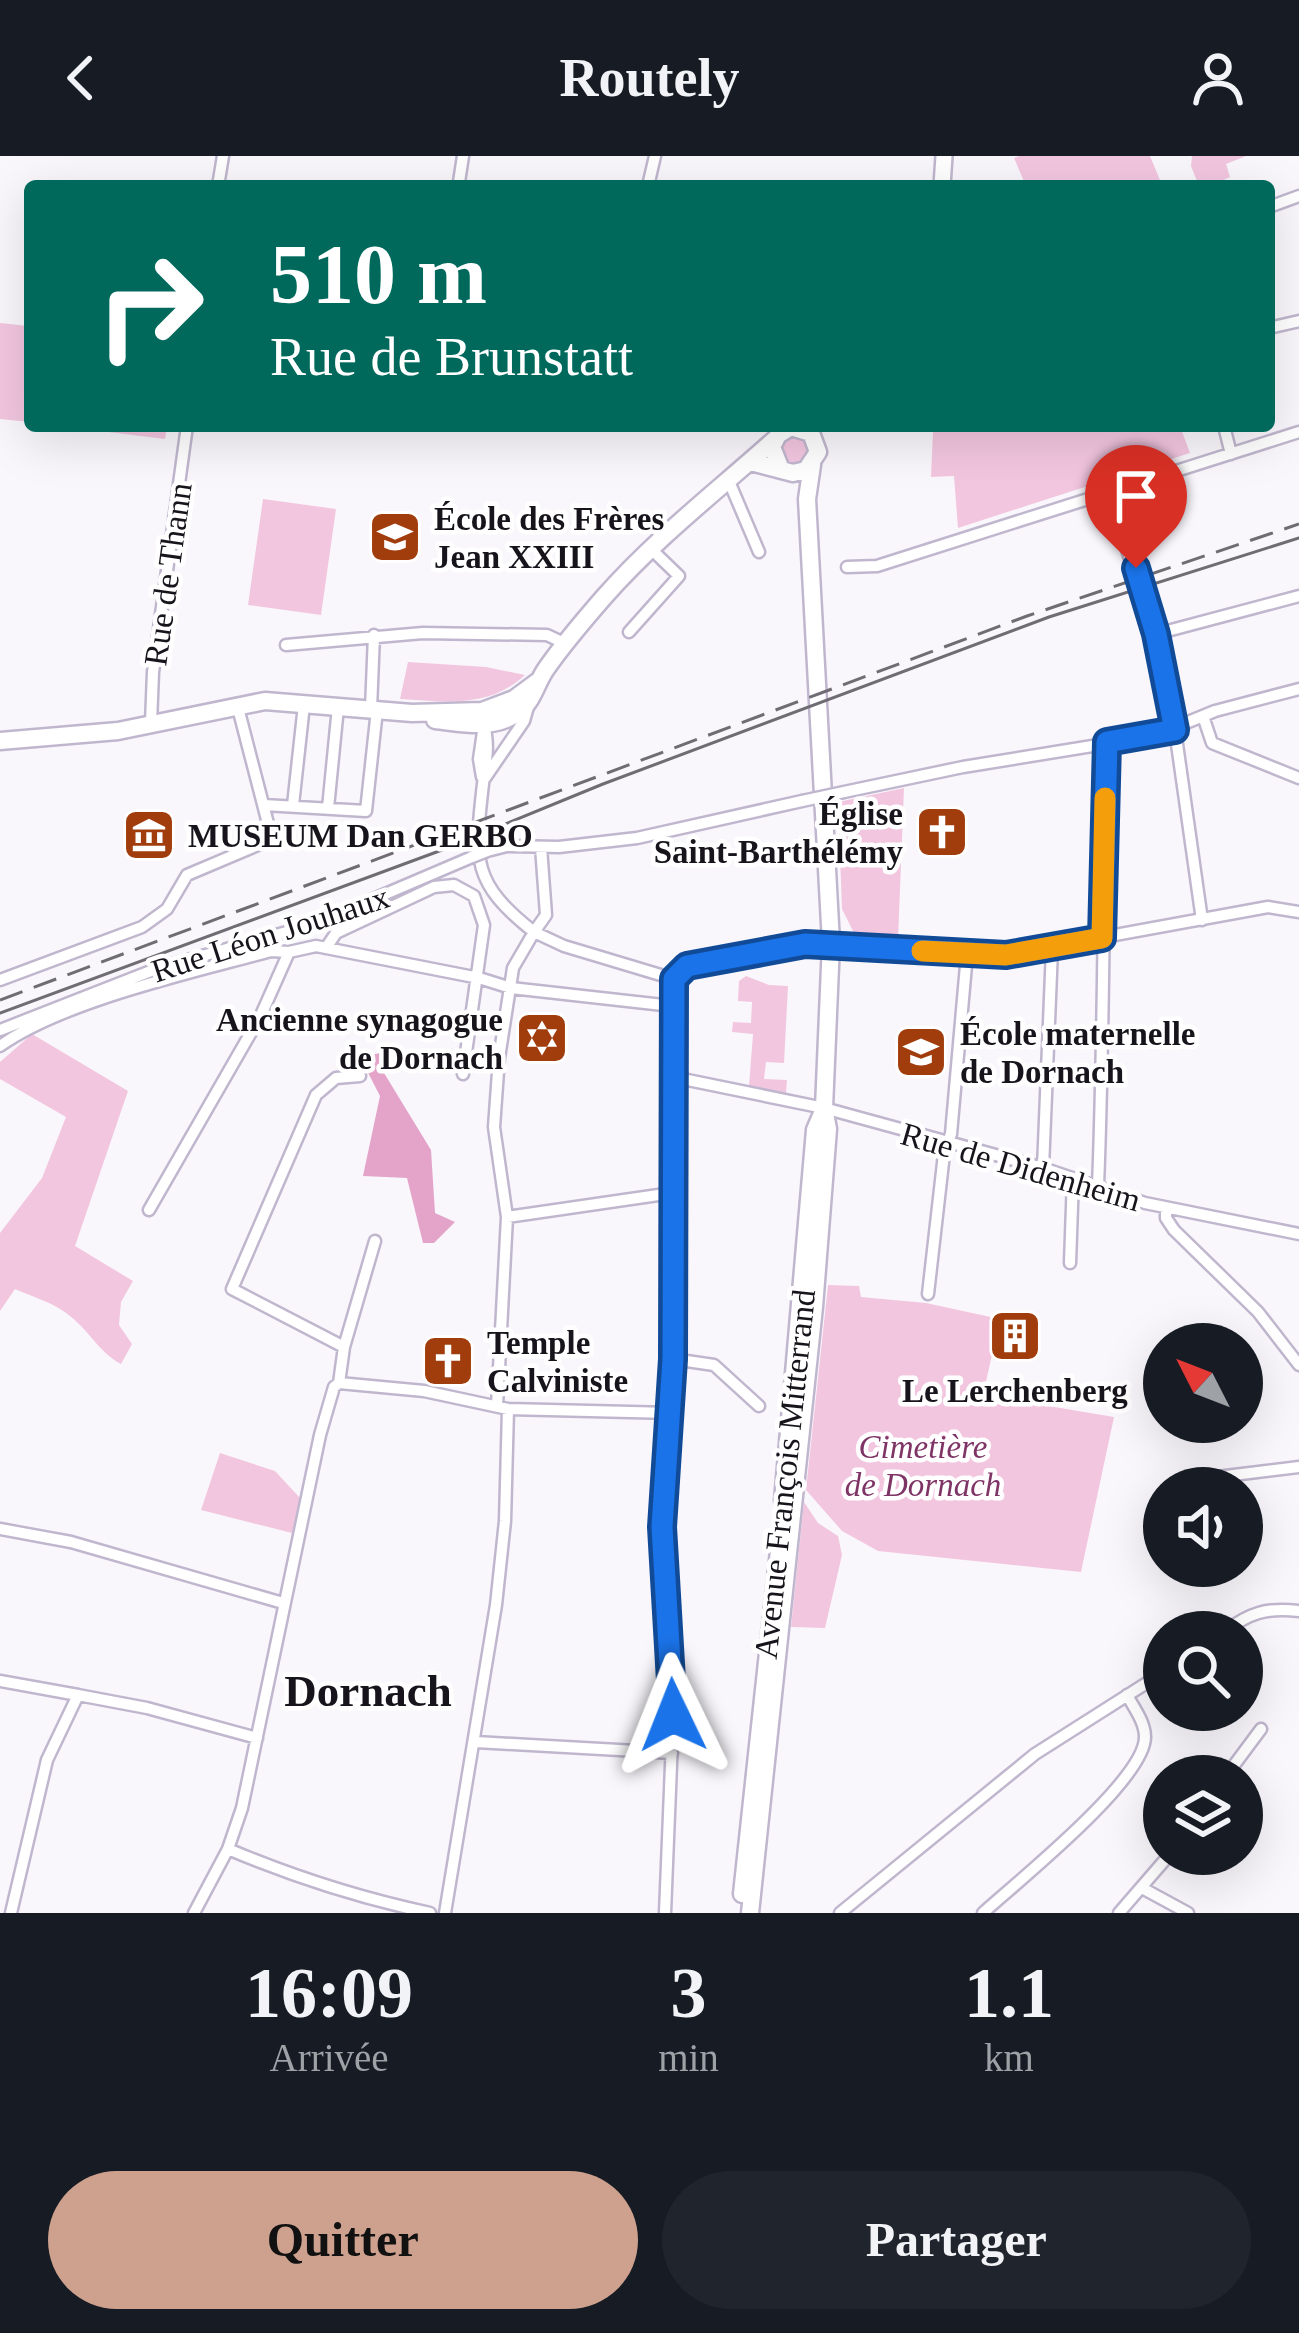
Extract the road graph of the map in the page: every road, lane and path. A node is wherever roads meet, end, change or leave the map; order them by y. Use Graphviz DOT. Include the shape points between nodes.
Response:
graph roads {
  1 [pos="186,432"];
  2 [pos="782,432"];
  3 [pos="818,432"];
  4 [pos="1226,432"];
  5 [pos="1299,432"];
  6 [pos="774,440"];
  7 [pos="1231,454"];
  8 [pos="751,462"];
  9 [pos="812,466"];
  10 [pos="786,470"];
  11 [pos="728,479"];
  12 [pos="1107,492"];
  13 [pos="807,499"];
  14 [pos="650,548"];
  15 [pos="760,552"];
  16 [pos="847,567"];
  17 [pos="1299,596"];
  18 [pos="629,632"];
  19 [pos="1156,634"];
  20 [pos="374,635"];
  21 [pos="564,643"];
  22 [pos="286,645"];
  23 [pos="537,682"];
  24 [pos="1299,689"];
  25 [pos="530,703"];
  26 [pos="237,704"];
  27 [pos="304,705"];
  28 [pos="338,707"];
  29 [pos="374,709"];
  30 [pos="1203,716"];
  31 [pos="483,718"];
  32 [pos="151,723"];
  33 [pos="1175,730"];
  34 [pos="0,741"];
  35 [pos="1107,742"];
  36 [pos="1299,778"];
  37 [pos="483,781"];
  38 [pos="264,805"];
  39 [pos="293,805"];
  40 [pos="328,808"];
  41 [pos="541,847"];
  42 [pos="1299,912"];
  43 [pos="1202,920"];
  44 [pos="534,932"];
  45 [pos="1102,938"];
  46 [pos="831,943"];
  47 [pos="326,948"];
  48 [pos="1052,949"];
  49 [pos="290,952"];
  50 [pos="968,953"];
  51 [pos="479,978"];
  52 [pos="674,979"];
  53 [pos="0,980"];
  54 [pos="511,988"];
  55 [pos="672,1006"];
  56 [pos="0,1030"];
  57 [pos="0,1046"];
  58 [pos="463,1074"];
  59 [pos="360,1076"];
  60 [pos="673,1076"];
  61 [pos="824,1108"];
  62 [pos="948,1144"];
  63 [pos="1043,1168"];
  64 [pos="1072,1178"];
  65 [pos="1098,1186"];
  66 [pos="672,1192"];
  67 [pos="1166,1208"];
  68 [pos="149,1210"];
  69 [pos="507,1217"];
  70 [pos="1299,1234"];
  71 [pos="375,1241"];
  72 [pos="1070,1263"];
  73 [pos="928,1294"];
  74 [pos="344,1347"];
  75 [pos="673,1359"];
  76 [pos="1299,1365"];
  77 [pos="338,1382"];
  78 [pos="759,1406"];
  79 [pos="502,1408"];
  80 [pos="671,1413"];
  81 [pos="1299,1467"];
  82 [pos="1263,1471"];
  83 [pos="0,1529"];
  84 [pos="283,1603"];
  85 [pos="1299,1610"];
  86 [pos="1259,1611"];
  87 [pos="0,1681"];
  88 [pos="1143,1685"];
  89 [pos="78,1695"];
  90 [pos="1127,1695"];
  91 [pos="257,1738"];
  92 [pos="476,1742"];
  93 [pos="672,1753"];
  94 [pos="228,1849"];
  95 [pos="1153,1875"];
  96 [pos="1142,1888"];
  97 [pos="11,1913"];
  98 [pos="194,1913"];
  99 [pos="430,1913"];
  100 [pos="445,1913"];
  101 [pos="665,1913"];
  102 [pos="740,1913"];
  103 [pos="751,1913"];
  104 [pos="840,1913"];
  105 [pos="982,1913"];
  106 [pos="1119,1913"];
  107 [pos="1188,1913"];
  1 -- 32 [label="street, Rue de Thann"];
  2 -- 6 [label="main road"];
  3 -- 9 [label="main road"];
  4 -- 7 [label="street"];
  5 -- 7 [label="street"];
  6 -- 8 [label="main road"];
  6 -- 10 [label="main road" via="773,454"];
  7 -- 12 [label="street"];
  8 -- 10 [label="main road"];
  8 -- 11 [label="main road"];
  9 -- 10 [label="main road"];
  9 -- 13 [label="main road, Avenue François Mitterrand"];
  10 -- 13 [label="main road, Avenue François Mitterrand"];
  11 -- 14 [label="main road"];
  11 -- 15 [label="street"];
  12 -- 16 [label="street" via="877,566"];
  12 -- 19 [label="street"];
  13 -- 46 [label="main road, Avenue François Mitterrand"];
  14 -- 18 [label="street" via="679,576"];
  14 -- 21 [label="main road"];
  17 -- 19 [label="street"];
  19 -- 33 [label="street"];
  20 -- 21 [label="street" via="547,635"];
  20 -- 22 [label="street"];
  20 -- 29 [label="street"];
  21 -- 23 [label="main road"];
  23 -- 25 [label="main road"];
  23 -- 31 [label="main road"];
  24 -- 30 [label="street, Rue Léon Jouhaux"];
  25 -- 31 [label="main road" via="515,715"];
  25 -- 37 [label="street"];
  26 -- 27 [label="main road, Rue de Thann"];
  26 -- 32 [label="main road, Rue de Thann"];
  26 -- 38 [label="street"];
  27 -- 28 [label="main road, Rue de Thann"];
  27 -- 39 [label="street"];
  28 -- 29 [label="main road, Rue de Thann"];
  28 -- 40 [label="street"];
  29 -- 31 [label="main road, Rue de Thann"];
  29 -- 40 [label="street" via="366,812"];
  30 -- 33 [label="street, Rue Léon Jouhaux"];
  30 -- 36 [label="street" via="1212,743"];
  31 -- 37 [label="street" via="490,739"];
  32 -- 34 [label="main road, Rue de Thann"];
  33 -- 35 [label="street, Rue Léon Jouhaux"];
  33 -- 43 [label="street"];
  35 -- 41 [label="street, Rue Léon Jouhaux, bridge" via="638,838"];
  35 -- 45 [label="street"];
  37 -- 44 [label="street" via="484,881"];
  38 -- 39 [label="street"];
  38 -- 53 [label="street" via="272,839 187,875 155,920"];
  39 -- 40 [label="street"];
  41 -- 44 [label="street" via="546,914"];
  41 -- 56 [label="street, Rue Léon Jouhaux, bridge" via="487,851 315,925 156,969"];
  42 -- 43 [label="street" via="1268,908"];
  43 -- 45 [label="street"];
  44 -- 52 [label="street"];
  44 -- 54 [label="street"];
  45 -- 48 [label="street"];
  45 -- 65 [label="street"];
  46 -- 50 [label="street"];
  46 -- 52 [label="street" via="687,966"];
  46 -- 61 [label="main road, Avenue François Mitterrand"];
  47 -- 49 [label="street"];
  47 -- 51 [label="street"];
  47 -- 51 [label="street" via="336,933 454,885 474,896 483,916"];
  48 -- 50 [label="street"];
  48 -- 63 [label="street"];
  49 -- 57 [label="street" via="83,1007"];
  49 -- 68 [label="street"];
  50 -- 62 [label="street"];
  51 -- 54 [label="street"];
  51 -- 58 [label="street"];
  52 -- 55 [label="street"];
  54 -- 55 [label="street"];
  54 -- 69 [label="street" via="494,1127"];
  55 -- 60 [label="street"];
  59 -- 74 [label="street" via="335,1078 316,1095 232,1289"];
  60 -- 61 [label="street, Rue de Didenheim"];
  60 -- 66 [label="street"];
  61 -- 62 [label="street, Rue de Didenheim"];
  61 -- 102 [label="main road, Avenue François Mitterrand" via="815,1130"];
  61 -- 103 [label="main road, Avenue François Mitterrand" via="814,1306"];
  62 -- 63 [label="street, Rue de Didenheim"];
  62 -- 73 [label="street"];
  63 -- 64 [label="street, Rue de Didenheim"];
  64 -- 65 [label="street, Rue de Didenheim"];
  64 -- 72 [label="street"];
  65 -- 67 [label="street, Rue de Didenheim"];
  66 -- 69 [label="street"];
  66 -- 75 [label="street"];
  67 -- 70 [label="street"];
  67 -- 76 [label="street, Rue de Didenheim" via="1174,1230"];
  69 -- 79 [label="street"];
  71 -- 74 [label="street"];
  74 -- 77 [label="street"];
  75 -- 78 [label="street" via="714,1365"];
  75 -- 80 [label="street"];
  77 -- 79 [label="street"];
  77 -- 84 [label="street"];
  79 -- 80 [label="street"];
  79 -- 92 [label="street" via="505,1521"];
  80 -- 93 [label="street" via="662,1527"];
  81 -- 82 [label="street"];
  83 -- 84 [label="street"];
  84 -- 91 [label="street"];
  85 -- 86 [label="street"];
  87 -- 89 [label="street"];
  88 -- 90 [label="street"];
  89 -- 91 [label="street"];
  89 -- 97 [label="street" via="46,1760"];
  90 -- 104 [label="street" via="1035,1754"];
  90 -- 105 [label="street" via="1145,1732 1140,1757 1082,1824"];
  91 -- 94 [label="street"];
  92 -- 93 [label="street"];
  92 -- 100 [label="street"];
  93 -- 101 [label="street"];
  94 -- 98 [label="street"];
  94 -- 99 [label="street" via="368,1900"];
  95 -- 96 [label="street"];
  96 -- 106 [label="street"];
  96 -- 107 [label="street"];
}
